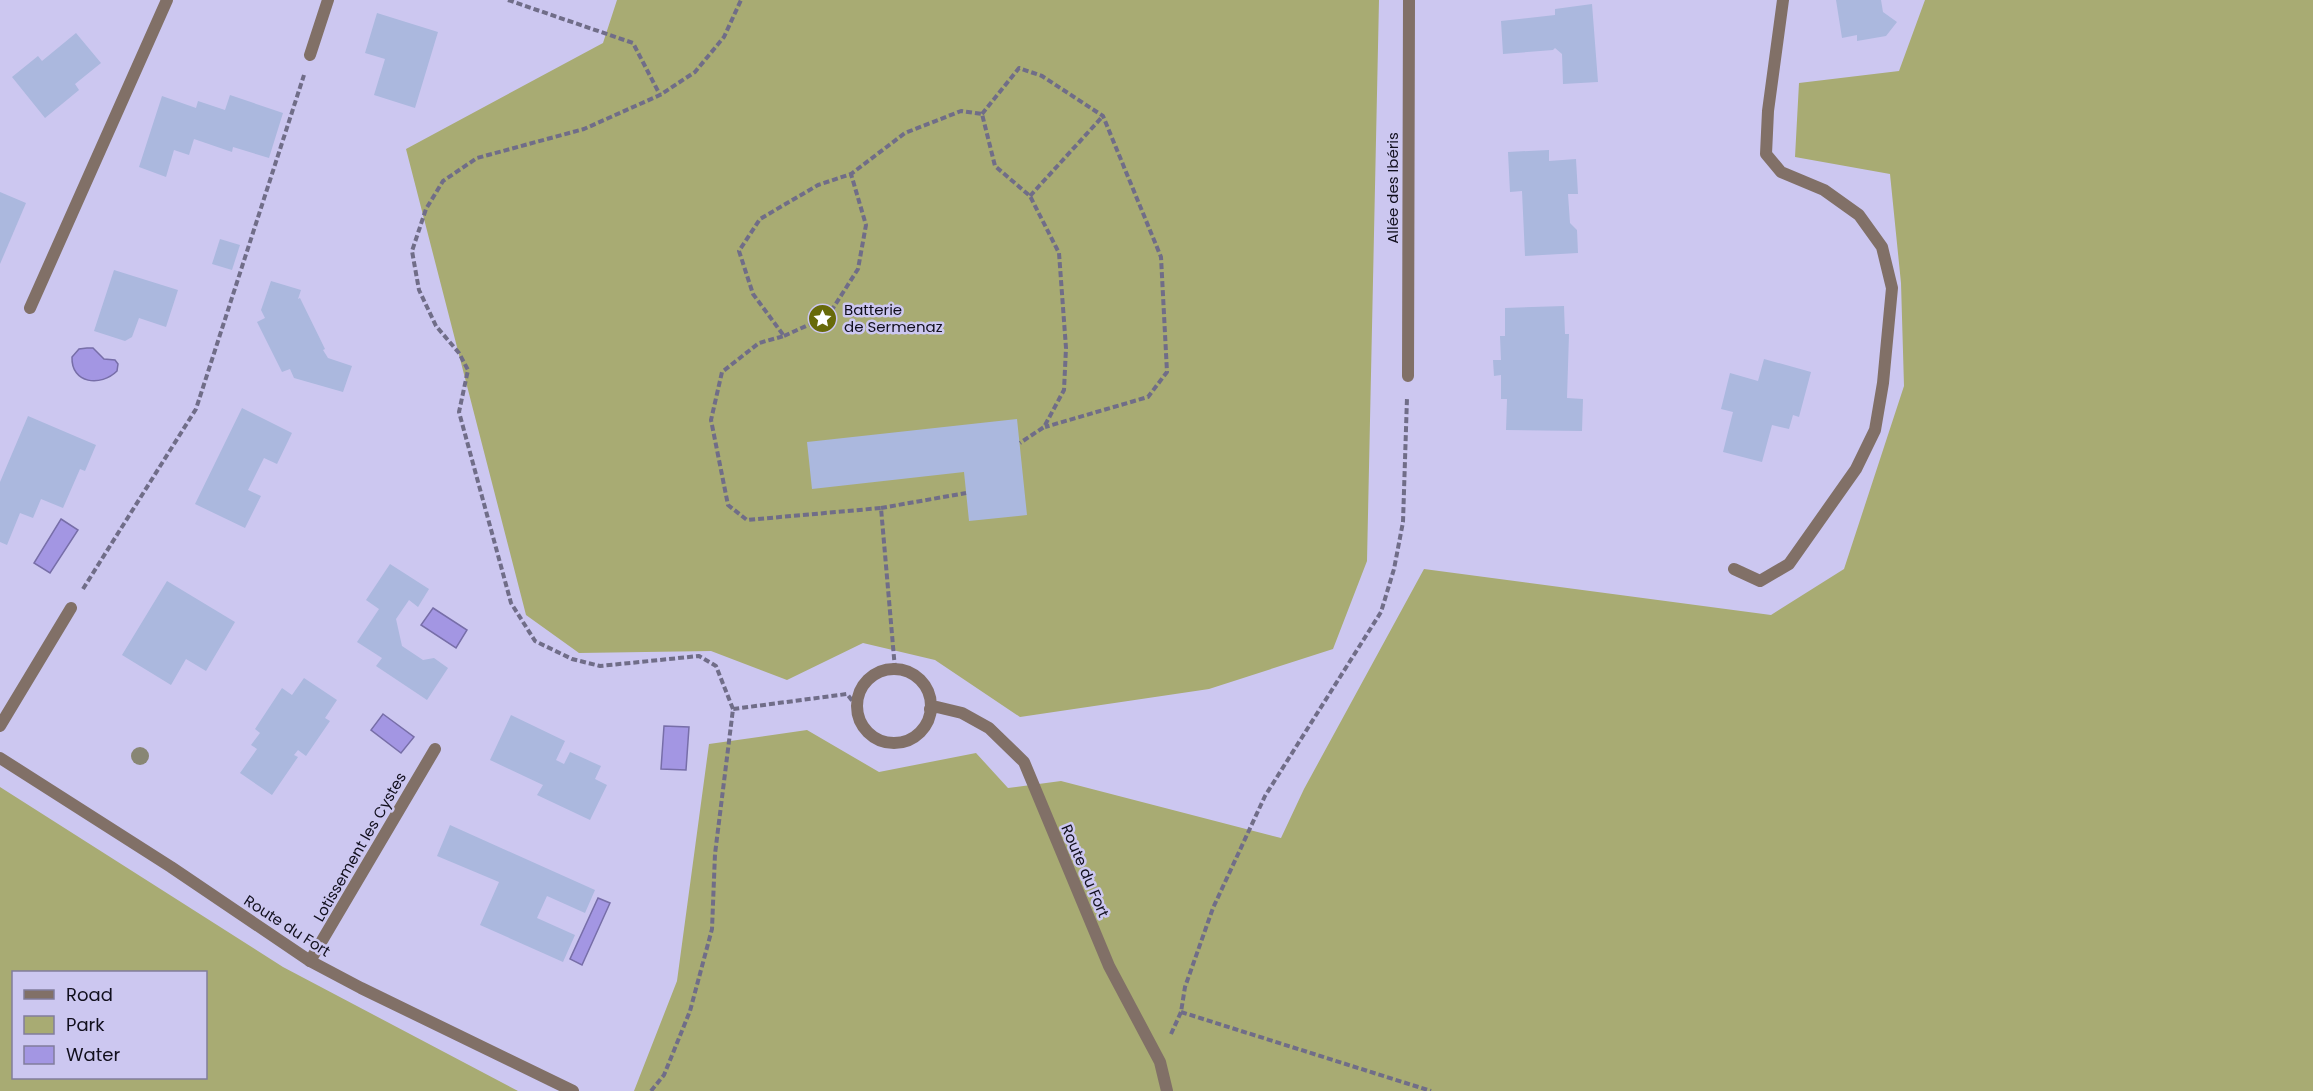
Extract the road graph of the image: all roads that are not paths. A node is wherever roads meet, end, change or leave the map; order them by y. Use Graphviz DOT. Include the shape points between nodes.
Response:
graph roads {
  1 [pos="168,0"];
  2 [pos="328,0"];
  3 [pos="1409,0"];
  4 [pos="1783,0"];
  5 [pos="310,55"];
  6 [pos="30,308"];
  7 [pos="1408,376"];
  8 [pos="1734,569"];
  9 [pos="71,608"];
  10 [pos="930,709"];
  11 [pos="0,726"];
  12 [pos="435,749"];
  13 [pos="0,759"];
  14 [pos="310,961"];
  15 [pos="573,1091"];
  16 [pos="1167,1091"];
  1 -- 6 [label="street"];
  2 -- 5 [label="street"];
  3 -- 7 [label="street, Allée des Ibéris"];
  4 -- 8 [label="street" via="1766,154 1781,172 1824,190 1859,215 1882,247 1892,288 1875,430 1856,469 1789,564 1760,581"];
  9 -- 11 [label="street"];
  10 -- 10 [label="street" via="925,686 907,671 883,670 872,676 858,695 857,707 864,728 893,743 914,737 928,720"];
  10 -- 16 [label="street, Route du Fort" via="962,713 989,728 1024,762 1109,966 1160,1062"];
  12 -- 14 [label="street, Lotissement les Cystes"];
  13 -- 14 [label="street, Route du Fort"];
  14 -- 15 [label="street, Route du Fort"];
}
